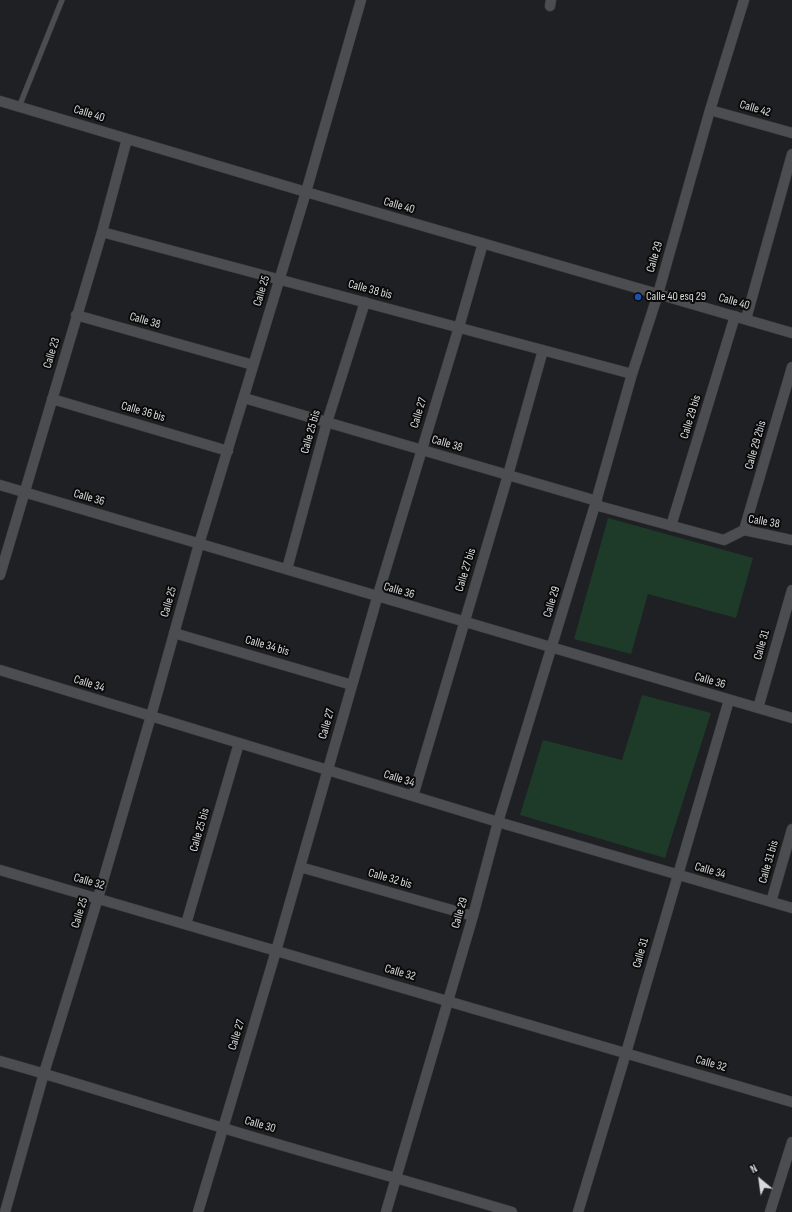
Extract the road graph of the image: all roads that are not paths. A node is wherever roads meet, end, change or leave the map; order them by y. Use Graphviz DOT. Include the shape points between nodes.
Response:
graph roads {
  1 [pos="62,0"];
  2 [pos="361,0"];
  3 [pos="744,0"];
  4 [pos="0,101"];
  5 [pos="19,106"];
  6 [pos="710,110"];
  7 [pos="792,133"];
  8 [pos="128,139"];
  9 [pos="792,154"];
  10 [pos="306,192"];
  11 [pos="102,232"];
  12 [pos="483,244"];
  13 [pos="279,279"];
  14 [pos="658,294"];
  15 [pos="365,302"];
  16 [pos="76,315"];
  17 [pos="735,316"];
  18 [pos="746,319"];
  19 [pos="459,328"];
  20 [pos="792,333"];
  21 [pos="543,350"];
  22 [pos="253,365"];
  23 [pos="792,367"];
  24 [pos="632,374"];
  25 [pos="244,398"];
  26 [pos="52,399"];
  27 [pos="327,422"];
  28 [pos="421,450"];
  29 [pos="228,451"];
  30 [pos="508,475"];
  31 [pos="0,485"];
  32 [pos="24,492"];
  33 [pos="596,503"];
  34 [pos="671,526"];
  35 [pos="744,530"];
  36 [pos="792,540"];
  37 [pos="199,544"];
  38 [pos="287,570"];
  39 [pos="0,575"];
  40 [pos="792,590"];
  41 [pos="377,598"];
  42 [pos="464,623"];
  43 [pos="174,633"];
  44 [pos="551,648"];
  45 [pos="0,670"];
  46 [pos="352,685"];
  47 [pos="728,700"];
  48 [pos="758,708"];
  49 [pos="151,716"];
  50 [pos="792,718"];
  51 [pos="239,743"];
  52 [pos="328,770"];
  53 [pos="413,796"];
  54 [pos="498,822"];
  55 [pos="792,829"];
  56 [pos="300,866"];
  57 [pos="0,870"];
  58 [pos="677,875"];
  59 [pos="98,898"];
  60 [pos="770,902"];
  61 [pos="792,908"];
  62 [pos="473,916"];
  63 [pos="186,924"];
  64 [pos="276,950"];
  65 [pos="448,1001"];
  66 [pos="626,1053"];
  67 [pos="0,1061"];
  68 [pos="44,1074"];
  69 [pos="792,1102"];
  70 [pos="223,1128"];
  71 [pos="792,1142"];
  72 [pos="396,1177"];
  73 [pos="4,1212"];
  74 [pos="198,1212"];
  75 [pos="386,1212"];
  76 [pos="512,1212"];
  77 [pos="578,1212"];
  78 [pos="770,1212"];
  1 -- 5 [label="lane"];
  2 -- 10 [label="street, Calle 25"];
  3 -- 6 [label="street, Calle 29"];
  4 -- 5 [label="street, Calle 40"];
  5 -- 8 [label="street, Calle 40"];
  6 -- 7 [label="street, Calle 42"];
  6 -- 14 [label="street, Calle 29"];
  8 -- 10 [label="street, Calle 40"];
  8 -- 11 [label="street, Calle 23"];
  9 -- 18 [label="street"];
  10 -- 12 [label="street, Calle 40"];
  10 -- 13 [label="street, Calle 25"];
  11 -- 13 [label="street, Calle 38 bis"];
  11 -- 16 [label="street, Calle 23"];
  12 -- 14 [label="street, Calle 40"];
  12 -- 19 [label="street, Calle 27"];
  13 -- 15 [label="street, Calle 38 bis"];
  13 -- 22 [label="street, Calle 25"];
  14 -- 17 [label="street, Calle 40"];
  14 -- 24 [label="street, Calle 29"];
  15 -- 19 [label="street, Calle 38 bis"];
  15 -- 27 [label="street, Calle 25 bis"];
  16 -- 22 [label="street, Calle 38"];
  16 -- 26 [label="street, Calle 23"];
  17 -- 18 [label="street, Calle 40"];
  17 -- 34 [label="street, Calle 29 bis"];
  18 -- 20 [label="street, Calle 40"];
  19 -- 21 [label="street, Calle 38 bis"];
  19 -- 28 [label="street, Calle 27"];
  21 -- 24 [label="street, Calle 38 bis"];
  21 -- 30 [label="street, Calle 27 bis"];
  22 -- 25 [label="street, Calle 25"];
  23 -- 35 [label="street, Calle 29 2bis"];
  24 -- 33 [label="street, Calle 29"];
  25 -- 27 [label="street, Calle 38"];
  25 -- 29 [label="street, Calle 25"];
  26 -- 29 [label="street, Calle 36 bis"];
  26 -- 32 [label="street, Calle 23"];
  27 -- 28 [label="street, Calle 38"];
  27 -- 38 [label="street, Calle 25 bis"];
  28 -- 30 [label="street, Calle 38"];
  28 -- 41 [label="street, Calle 27"];
  29 -- 37 [label="street, Calle 25"];
  30 -- 33 [label="street, Calle 38"];
  30 -- 42 [label="street, Calle 27 bis"];
  31 -- 32 [label="street, Calle 36"];
  32 -- 37 [label="street, Calle 36"];
  32 -- 39 [label="street, Calle 23"];
  33 -- 34 [label="street, Calle 38"];
  33 -- 44 [label="street, Calle 29"];
  34 -- 35 [label="street, Calle 38" via="724,540"];
  35 -- 36 [label="street, Calle 38"];
  37 -- 38 [label="street, Calle 36"];
  37 -- 43 [label="street, Calle 25"];
  38 -- 41 [label="street, Calle 36"];
  40 -- 48 [label="street, Calle 31"];
  41 -- 42 [label="street, Calle 36"];
  41 -- 46 [label="street, Calle 27"];
  42 -- 44 [label="street, Calle 36"];
  42 -- 53 [label="street, Calle 27 bis"];
  43 -- 46 [label="street, Calle 34 bis"];
  43 -- 49 [label="street, Calle 25"];
  44 -- 47 [label="street, Calle 36"];
  44 -- 54 [label="street, Calle 29"];
  45 -- 49 [label="street, Calle 34"];
  46 -- 52 [label="street, Calle 27"];
  47 -- 48 [label="street, Calle 36"];
  47 -- 58 [label="street, Calle 31"];
  48 -- 50 [label="street, Calle 36"];
  49 -- 51 [label="street, Calle 34"];
  49 -- 59 [label="street, Calle 25"];
  51 -- 52 [label="street, Calle 34"];
  51 -- 63 [label="street, Calle 25 bis"];
  52 -- 53 [label="street, Calle 34"];
  52 -- 56 [label="street, Calle 27"];
  53 -- 54 [label="street, Calle 34"];
  54 -- 58 [label="street, Calle 34"];
  54 -- 62 [label="street, Calle 29"];
  55 -- 60 [label="street, Calle 31 bis"];
  56 -- 62 [label="street, Calle 32 bis"];
  56 -- 64 [label="street, Calle 27"];
  57 -- 59 [label="street, Calle 32"];
  58 -- 60 [label="street, Calle 34"];
  58 -- 66 [label="street, Calle 31"];
  59 -- 63 [label="street, Calle 32"];
  59 -- 68 [label="street, Calle 25"];
  60 -- 61 [label="street, Calle 34"];
  62 -- 65 [label="street, Calle 29"];
  63 -- 64 [label="street, Calle 32"];
  64 -- 65 [label="street, Calle 32"];
  64 -- 70 [label="street, Calle 27"];
  65 -- 66 [label="street, Calle 32"];
  65 -- 72 [label="street, Calle 29"];
  66 -- 69 [label="street, Calle 32"];
  66 -- 77 [label="street, Calle 31"];
  67 -- 68 [label="street, Calle 30"];
  68 -- 70 [label="street, Calle 30"];
  68 -- 73 [label="street, Calle 25"];
  70 -- 72 [label="street, Calle 30"];
  70 -- 74 [label="street, Calle 27"];
  71 -- 78 [label="street"];
  72 -- 75 [label="street, Calle 29"];
  72 -- 76 [label="street, Calle 30"];
}
